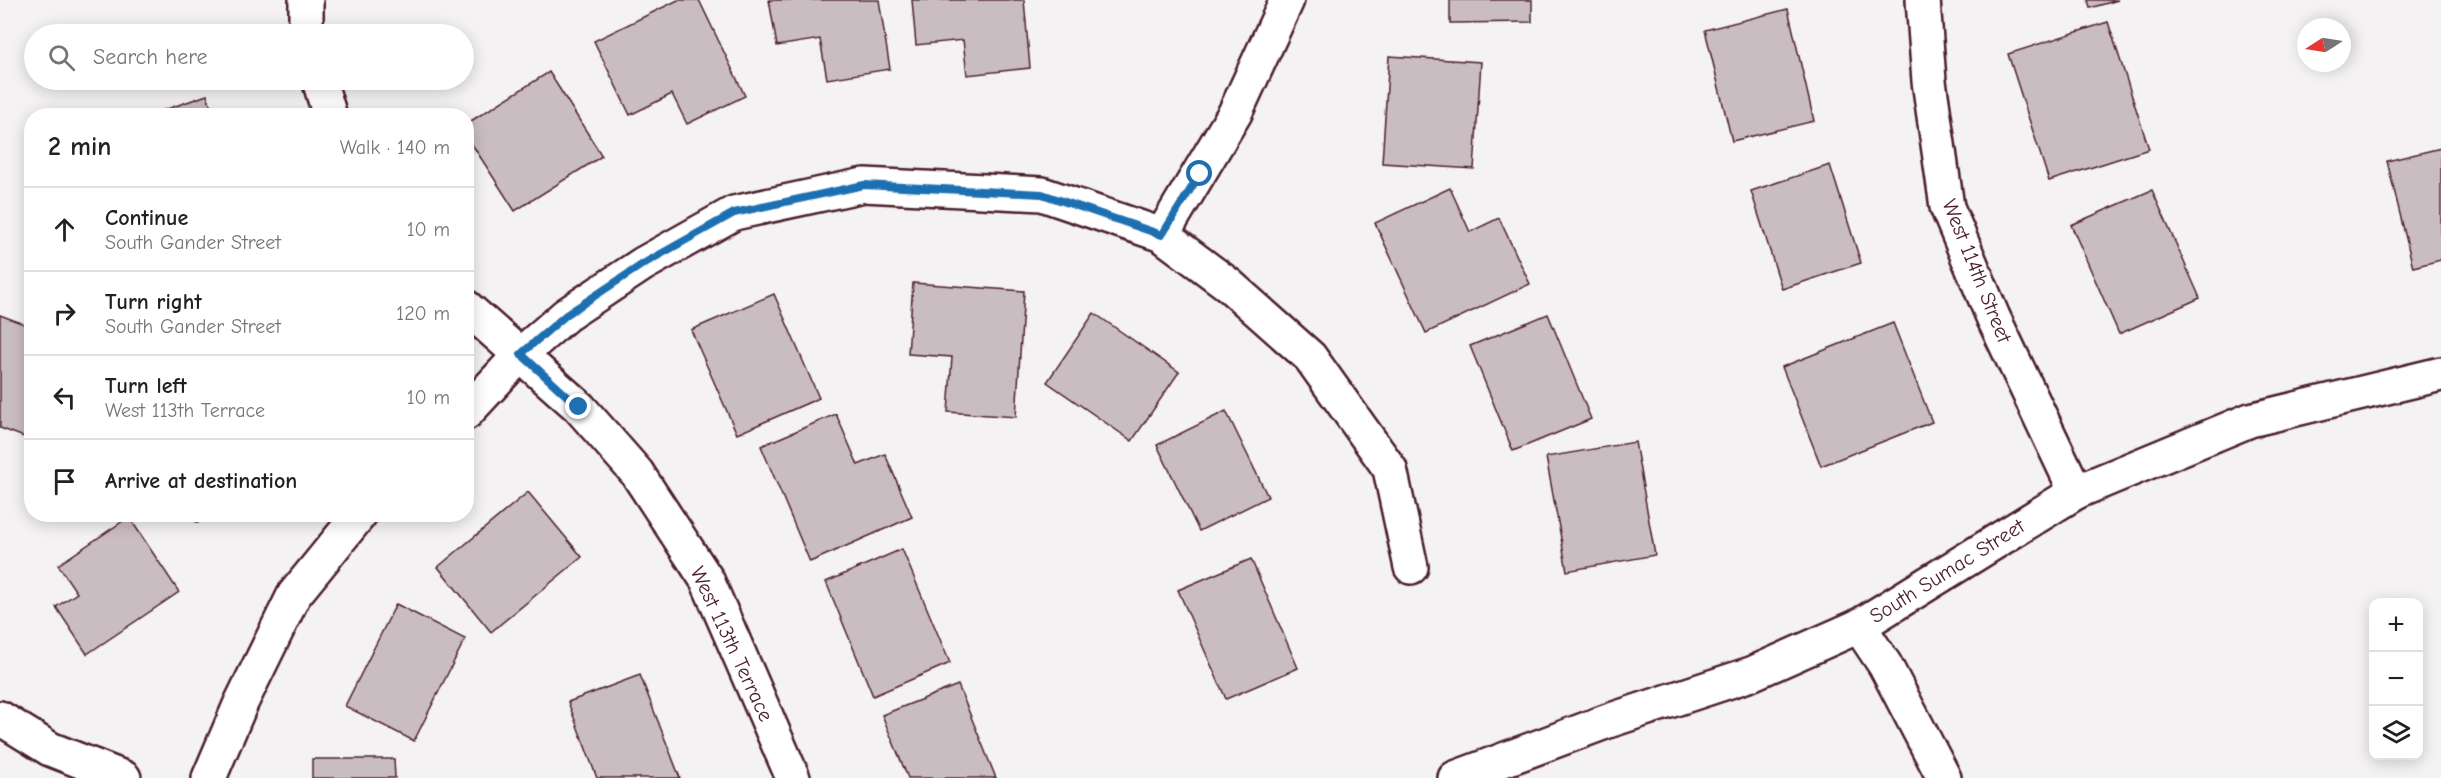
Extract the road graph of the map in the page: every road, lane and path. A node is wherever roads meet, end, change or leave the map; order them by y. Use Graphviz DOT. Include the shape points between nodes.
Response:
graph roads {
  1 [pos="306,0"];
  2 [pos="1287,0"];
  3 [pos="1923,0"];
  4 [pos="306,24"];
  5 [pos="322,90"];
  6 [pos="328,108"];
  7 [pos="1162,235"];
  8 [pos="474,314"];
  9 [pos="521,354"];
  10 [pos="2441,374"];
  11 [pos="474,404"];
  12 [pos="2076,492"];
  13 [pos="353,522"];
  14 [pos="1411,567"];
  15 [pos="1859,626"];
  16 [pos="0,718"];
  17 [pos="124,778"];
  18 [pos="209,778"];
  19 [pos="793,778"];
  20 [pos="1455,778"];
  21 [pos="1944,778"];
  1 -- 4 [label="street"];
  2 -- 7 [label="street" via="1235,113"];
  3 -- 12 [label="street, West 114th Street" via="1929,81 1947,207 1993,316"];
  5 -- 6 [label="street"];
  7 -- 9 [label="street" via="1042,194 864,185 734,213 643,264 566,315"];
  7 -- 14 [label="street" via="1229,285 1310,357 1390,469"];
  8 -- 9 [label="street, West 113th Terrace"];
  9 -- 11 [label="street"];
  9 -- 19 [label="street, West 113th Terrace" via="579,407 637,473 707,580"];
  10 -- 12 [label="street, South Sumac Street" via="2250,420"];
  12 -- 15 [label="street, South Sumac Street"];
  13 -- 18 [label="street" via="294,595"];
  15 -- 20 [label="street, South Sumac Street" via="1751,674 1608,721"];
  15 -- 21 [label="street" via="1885,665"];
  16 -- 17 [label="street" via="50,749"];
}
